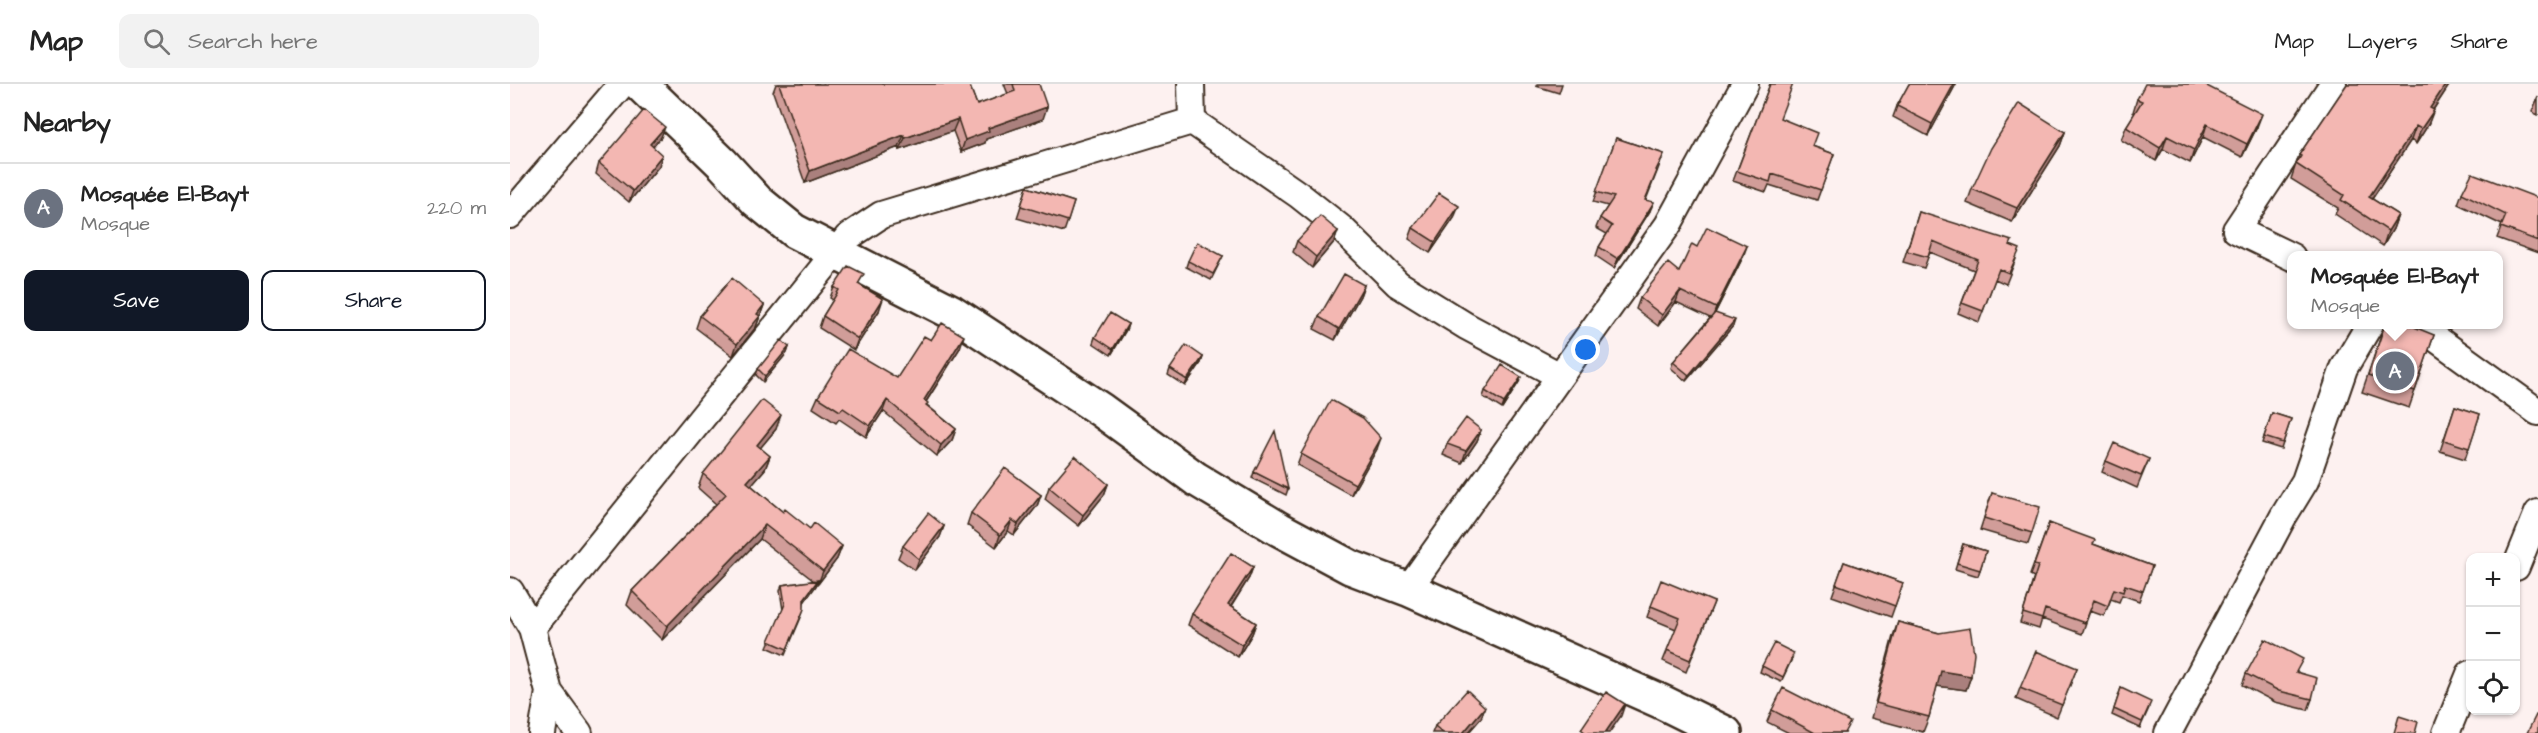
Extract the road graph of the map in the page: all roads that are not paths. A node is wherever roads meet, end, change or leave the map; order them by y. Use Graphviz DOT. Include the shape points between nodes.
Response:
graph roads {
  1 [pos="622,84"];
  2 [pos="640,84"];
  3 [pos="1191,84"];
  4 [pos="1745,84"];
  5 [pos="2333,84"];
  6 [pos="1192,121"];
  7 [pos="510,215"];
  8 [pos="834,252"];
  9 [pos="2287,255"];
  10 [pos="2367,329"];
  11 [pos="2423,329"];
  12 [pos="1560,376"];
  13 [pos="2538,412"];
  14 [pos="2538,513"];
  15 [pos="2520,557"];
  16 [pos="1408,589"];
  17 [pos="510,591"];
  18 [pos="532,628"];
  19 [pos="2466,684"];
  20 [pos="549,693"];
  21 [pos="542,733"];
  22 [pos="579,733"];
  23 [pos="1725,733"];
  24 [pos="2168,733"];
  25 [pos="2446,733"];
  1 -- 7 [label="street"];
  2 -- 8 [label="street" via="757,201 794,231"];
  3 -- 6 [label="street"];
  4 -- 12 [label="street" via="1668,225"];
  5 -- 9 [label="street" via="2236,230"];
  6 -- 8 [label="street" via="881,215 848,237"];
  6 -- 12 [label="street" via="1342,229 1398,284"];
  8 -- 16 [label="street" via="952,312 1196,478 1279,529 1350,567"];
  8 -- 18 [label="street"];
  10 -- 24 [label="street" via="2344,368 2305,481"];
  11 -- 13 [label="street"];
  12 -- 16 [label="street"];
  14 -- 15 [label="street"];
  16 -- 23 [label="street"];
  17 -- 18 [label="street"];
  18 -- 20 [label="street"];
  19 -- 25 [label="street"];
  20 -- 21 [label="street"];
  20 -- 22 [label="street"];
}
